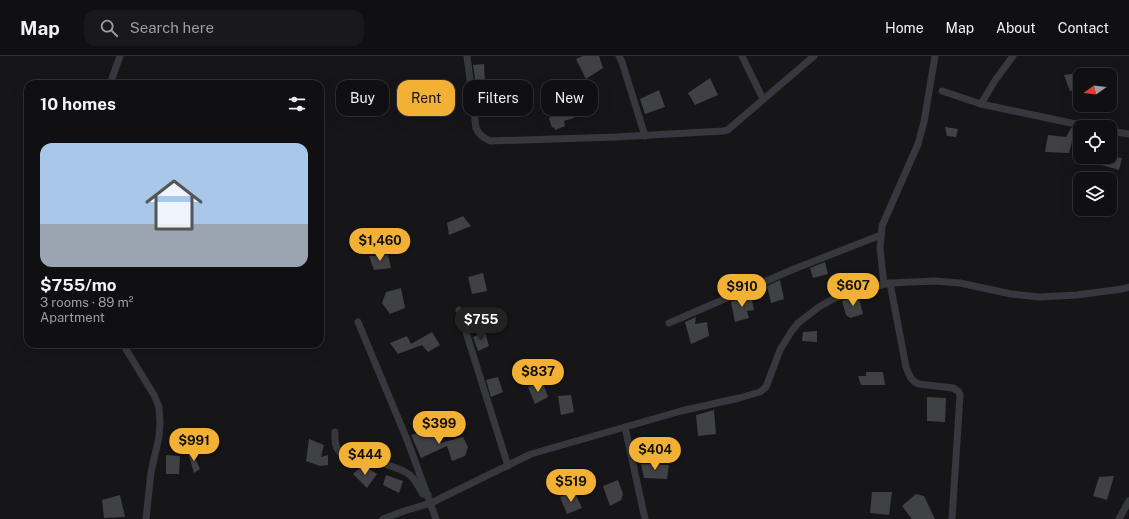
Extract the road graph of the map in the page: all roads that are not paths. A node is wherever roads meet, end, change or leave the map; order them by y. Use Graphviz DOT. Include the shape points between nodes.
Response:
graph roads {
  1 [pos="120,56"];
  2 [pos="467,56"];
  3 [pos="619,56"];
  4 [pos="742,56"];
  5 [pos="814,56"];
  6 [pos="935,56"];
  7 [pos="1013,56"];
  8 [pos="111,80"];
  9 [pos="942,92"];
  10 [pos="763,99"];
  11 [pos="981,104"];
  12 [pos="1073,123"];
  13 [pos="1117,132"];
  14 [pos="1129,134"];
  15 [pos="645,136"];
  16 [pos="881,235"];
  17 [pos="887,284"];
  18 [pos="1129,287"];
  19 [pos="460,310"];
  20 [pos="358,322"];
  21 [pos="669,323"];
  22 [pos="125,348"];
  23 [pos="626,427"];
  24 [pos="335,432"];
  25 [pos="508,466"];
  26 [pos="428,495"];
  27 [pos="1129,501"];
  28 [pos="431,503"];
  29 [pos="146,519"];
  30 [pos="383,519"];
  31 [pos="436,519"];
  32 [pos="645,519"];
  33 [pos="952,519"];
  34 [pos="1120,519"];
  1 -- 8 [label="street"];
  2 -- 15 [label="street" via="476,128 483,137 490,140"];
  3 -- 15 [label="street"];
  4 -- 10 [label="street"];
  5 -- 10 [label="street"];
  6 -- 16 [label="street" via="918,144 890,206"];
  7 -- 11 [label="street"];
  9 -- 11 [label="street"];
  10 -- 15 [label="street" via="728,130"];
  11 -- 12 [label="street"];
  13 -- 14 [label="street"];
  16 -- 17 [label="street" via="880,248"];
  16 -- 21 [label="street"];
  17 -- 18 [label="street" via="935,281 960,283 1011,294 1040,297 1077,295"];
  17 -- 23 [label="street" via="834,299 798,323 780,350 766,387 760,392"];
  17 -- 33 [label="street" via="910,377 919,384 953,388 960,395"];
  19 -- 25 [label="street"];
  20 -- 26 [label="street"];
  22 -- 29 [label="street" via="154,394 159,407 159,437 151,472"];
  23 -- 25 [label="street" via="537,452"];
  23 -- 32 [label="street"];
  24 -- 26 [label="street" via="336,444 342,454 384,464 406,473 415,480 423,494"];
  25 -- 28 [label="street"];
  26 -- 28 [label="street"];
  27 -- 34 [label="street"];
  28 -- 30 [label="street"];
  28 -- 31 [label="street"];
}
